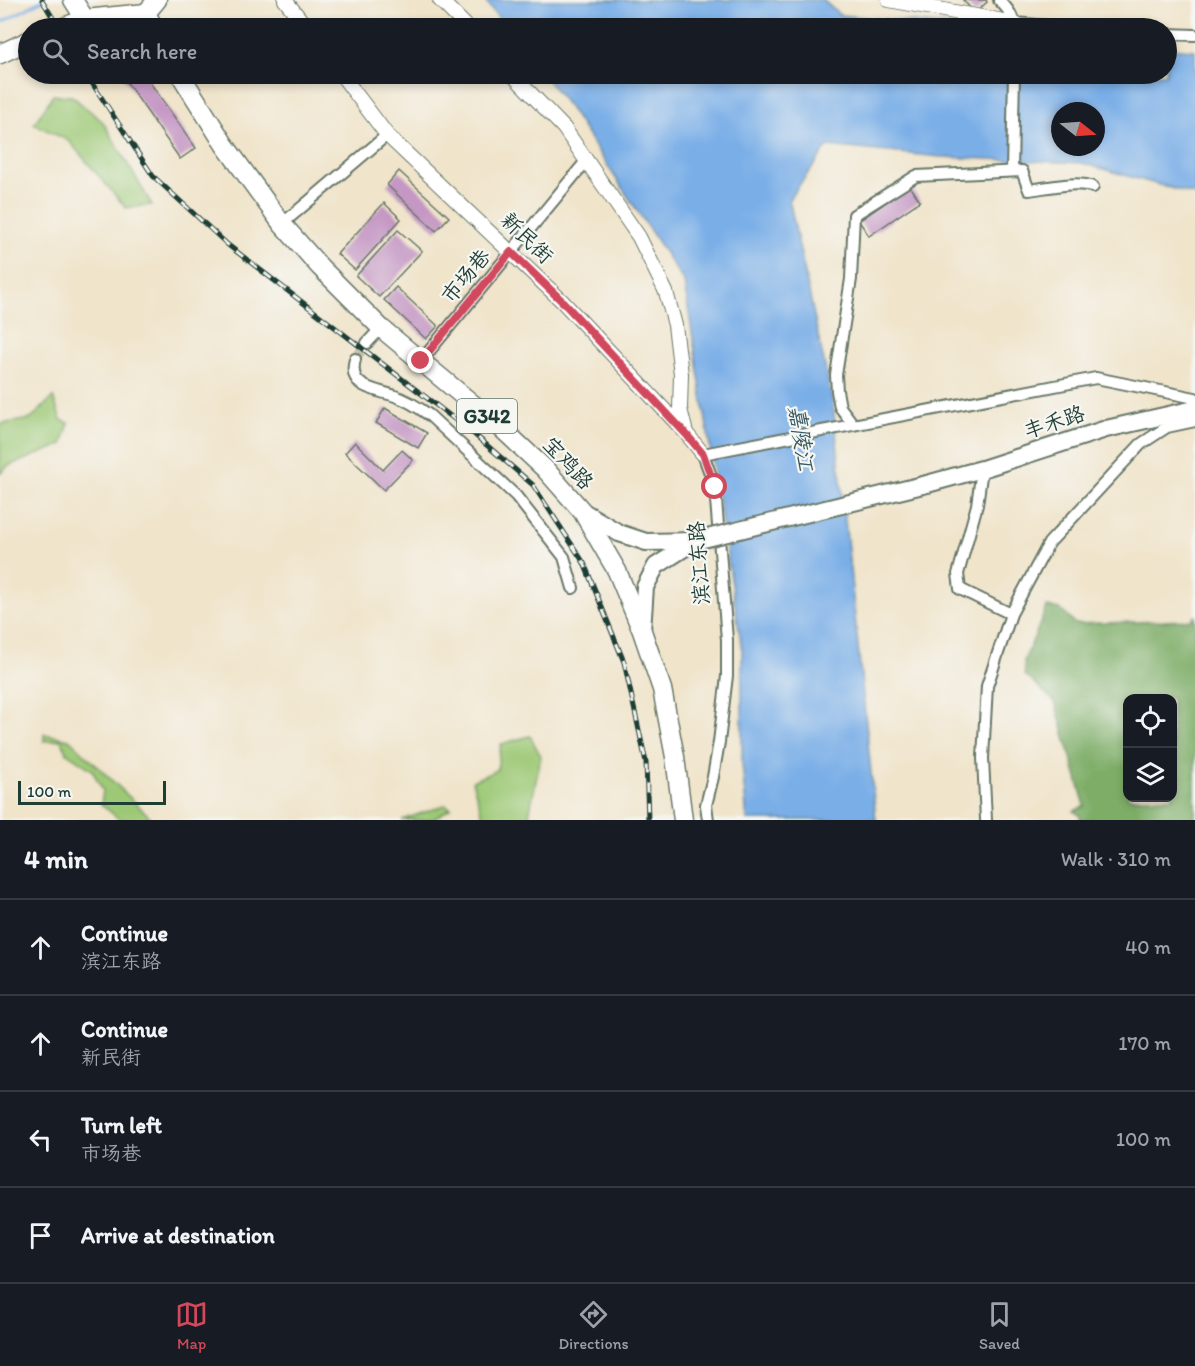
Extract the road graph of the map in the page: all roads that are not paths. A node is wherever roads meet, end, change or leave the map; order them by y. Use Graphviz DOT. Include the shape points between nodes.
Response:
graph roads {
  1 [pos="73,0"];
  2 [pos="285,0"];
  3 [pos="440,0"];
  4 [pos="889,0"];
  5 [pos="999,0"];
  6 [pos="153,14"];
  7 [pos="84,18"];
  8 [pos="99,18"];
  9 [pos="299,18"];
  10 [pos="458,18"];
  11 [pos="976,18"];
  12 [pos="1012,18"];
  13 [pos="1177,34"];
  14 [pos="1195,35"];
  15 [pos="18,46"];
  16 [pos="0,54"];
  17 [pos="186,84"];
  18 [pos="348,84"];
  19 [pos="522,84"];
  20 [pos="1014,84"];
  21 [pos="387,135"];
  22 [pos="587,160"];
  23 [pos="1012,171"];
  24 [pos="1093,187"];
  25 [pos="282,224"];
  26 [pos="511,252"];
  27 [pos="381,328"];
  28 [pos="366,344"];
  29 [pos="356,359"];
  30 [pos="421,361"];
  31 [pos="1195,398"];
  32 [pos="1195,409"];
  33 [pos="1195,421"];
  34 [pos="849,425"];
  35 [pos="686,434"];
  36 [pos="708,453"];
  37 [pos="982,469"];
  38 [pos="582,511"];
  39 [pos="695,541"];
  40 [pos="573,588"];
  41 [pos="1011,614"];
  42 [pos="642,631"];
  43 [pos="684,820"];
  44 [pos="708,820"];
  45 [pos="986,820"];
  1 -- 7 [label="highway"];
  2 -- 9 [label="street"];
  3 -- 10 [label="street"];
  4 -- 11 [label="street"];
  5 -- 12 [label="street"];
  6 -- 8 [label="highway"];
  13 -- 14 [label="street"];
  15 -- 16 [label="highway"];
  17 -- 25 [label="highway, 宝鸡路 / G342"];
  18 -- 21 [label="street, 新民街"];
  19 -- 22 [label="street, 滨江东路" via="564,128"];
  20 -- 23 [label="street"];
  21 -- 25 [label="street"];
  21 -- 26 [label="street, 新民街"];
  22 -- 26 [label="street, 市场巷"];
  22 -- 35 [label="street, 滨江东路" via="639,237 666,292 675,325 681,374 680,409"];
  23 -- 24 [label="street" via="1022,171 1029,190 1076,184"];
  23 -- 34 [label="street" via="916,176 854,215 851,279 836,375 840,407"];
  25 -- 27 [label="highway, 宝鸡路 / G342"];
  26 -- 30 [label="street, 市场巷"];
  26 -- 35 [label="street, 新民街"];
  27 -- 28 [label="street"];
  27 -- 30 [label="highway, 宝鸡路 / G342"];
  29 -- 40 [label="street" via="354,371 362,385 401,398 423,411 516,496 564,557"];
  30 -- 38 [label="highway, 宝鸡路 / G342" via="498,425"];
  31 -- 34 [label="street" via="1096,378"];
  32 -- 37 [label="main road, 丰禾路" via="1106,429"];
  33 -- 41 [label="street" via="1167,427 1141,444 1048,543"];
  34 -- 36 [label="street"];
  35 -- 36 [label="street, 滨江东路"];
  36 -- 44 [label="street, 滨江东路" via="715,487 727,676 706,805"];
  37 -- 39 [label="main road, 丰禾路, bridge"];
  37 -- 41 [label="street" via="977,505 958,574 960,589"];
  38 -- 39 [label="main road" via="619,533 646,542"];
  38 -- 42 [label="highway, 宝鸡路 / G342" via="617,571"];
  39 -- 42 [label="main road" via="656,566 645,587"];
  41 -- 45 [label="street" via="987,686 983,758"];
  42 -- 43 [label="highway, 宝鸡路 / G342" via="662,689"];
}
